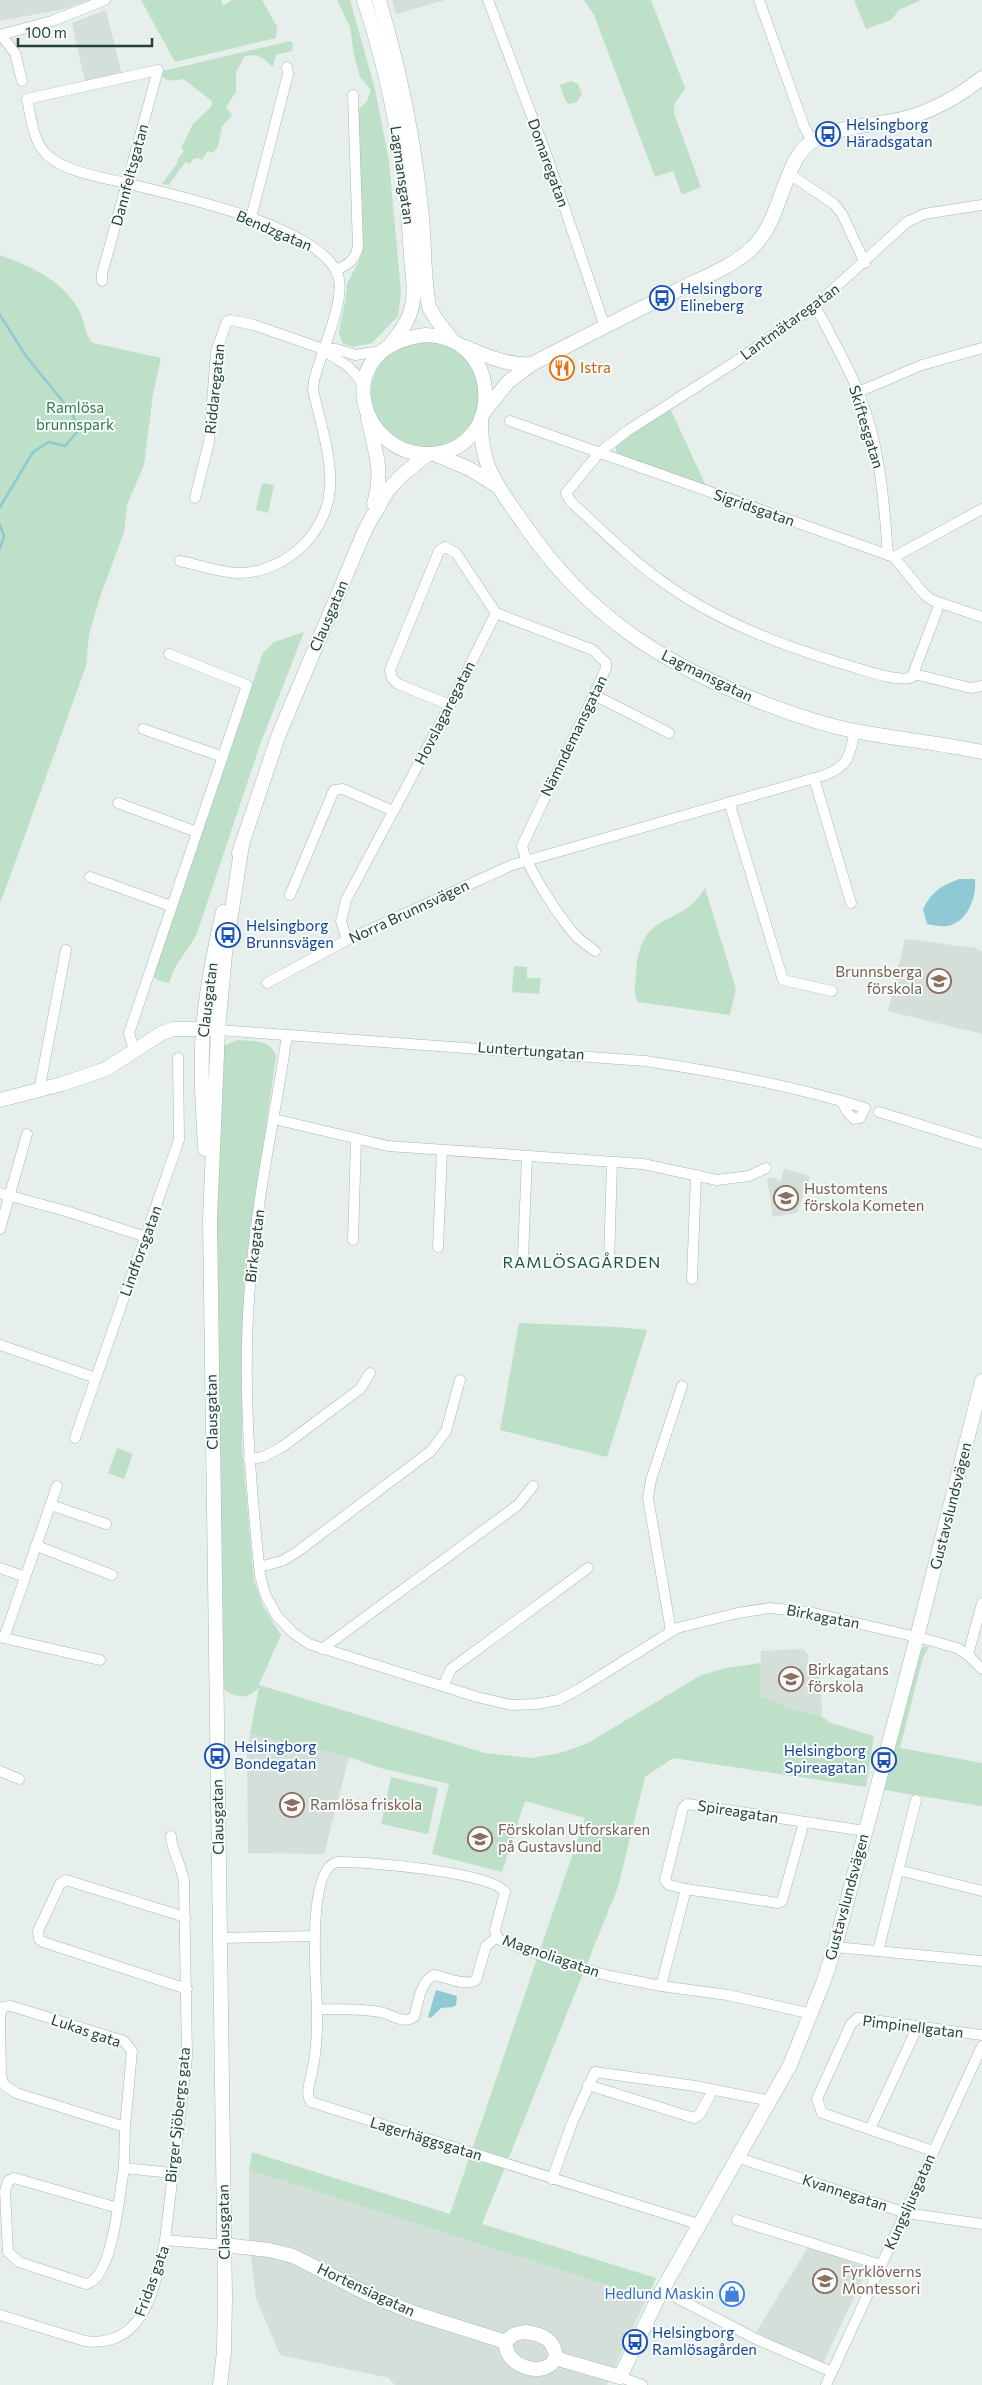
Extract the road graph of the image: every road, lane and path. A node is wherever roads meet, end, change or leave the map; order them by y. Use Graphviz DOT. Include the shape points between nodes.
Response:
graph roads {
  1 [pos="105,0"];
  2 [pos="364,0"];
  3 [pos="379,0"];
  4 [pos="488,0"];
  5 [pos="759,0"];
  6 [pos="1,35"];
  7 [pos="287,67"];
  8 [pos="158,70"];
  9 [pos="982,78"];
  10 [pos="22,81"];
  11 [pos="353,95"];
  12 [pos="812,141"];
  13 [pos="788,173"];
  14 [pos="128,184"];
  15 [pos="982,204"];
  16 [pos="251,218"];
  17 [pos="865,263"];
  18 [pos="336,270"];
  19 [pos="102,281"];
  20 [pos="816,306"];
  21 [pos="605,327"];
  22 [pos="457,343"];
  23 [pos="385,348"];
  24 [pos="982,348"];
  25 [pos="323,349"];
  26 [pos="532,364"];
  27 [pos="363,385"];
  28 [pos="858,392"];
  29 [pos="366,409"];
  30 [pos="483,415"];
  31 [pos="510,421"];
  32 [pos="599,453"];
  33 [pos="431,454"];
  34 [pos="498,487"];
  35 [pos="195,498"];
  36 [pos="982,509"];
  37 [pos="366,528"];
  38 [pos="891,556"];
  39 [pos="180,561"];
  40 [pos="940,603"];
  41 [pos="496,613"];
  42 [pos="982,617"];
  43 [pos="169,654"];
  44 [pos="914,674"];
  45 [pos="982,686"];
  46 [pos="594,695"];
  47 [pos="450,705"];
  48 [pos="143,729"];
  49 [pos="855,731"];
  50 [pos="669,733"];
  51 [pos="982,752"];
  52 [pos="223,757"];
  53 [pos="814,778"];
  54 [pos="729,802"];
  55 [pos="118,803"];
  56 [pos="393,811"];
  57 [pos="197,832"];
  58 [pos="242,845"];
  59 [pos="528,860"];
  60 [pos="90,877"];
  61 [pos="290,895"];
  62 [pos="851,903"];
  63 [pos="171,906"];
  64 [pos="348,940"];
  65 [pos="66,950"];
  66 [pos="595,951"];
  67 [pos="267,983"];
  68 [pos="832,991"];
  69 [pos="203,1029"];
  70 [pos="218,1030"];
  71 [pos="287,1035"];
  72 [pos="134,1050"];
  73 [pos="178,1058"];
  74 [pos="39,1091"];
  75 [pos="0,1100"];
  76 [pos="841,1100"];
  77 [pos="879,1112"];
  78 [pos="274,1119"];
  79 [pos="27,1134"];
  80 [pos="356,1140"];
  81 [pos="982,1144"];
  82 [pos="442,1151"];
  83 [pos="527,1157"];
  84 [pos="612,1162"];
  85 [pos="766,1168"];
  86 [pos="696,1175"];
  87 [pos="5,1194"];
  88 [pos="210,1219"];
  89 [pos="0,1229"];
  90 [pos="146,1237"];
  91 [pos="353,1240"];
  92 [pos="438,1247"];
  93 [pos="523,1257"];
  94 [pos="609,1262"];
  95 [pos="692,1279"];
  96 [pos="0,1345"];
  97 [pos="370,1373"];
  98 [pos="96,1378"];
  99 [pos="460,1380"];
  100 [pos="982,1381"];
  101 [pos="682,1386"];
  102 [pos="75,1438"];
  103 [pos="249,1459"];
  104 [pos="57,1486"];
  105 [pos="533,1486"];
  106 [pos="51,1505"];
  107 [pos="106,1524"];
  108 [pos="37,1546"];
  109 [pos="260,1567"];
  110 [pos="0,1568"];
  111 [pos="588,1568"];
  112 [pos="112,1575"];
  113 [pos="26,1577"];
  114 [pos="982,1603"];
  115 [pos="670,1631"];
  116 [pos="2,1637"];
  117 [pos="917,1637"];
  118 [pos="322,1649"];
  119 [pos="968,1655"];
  120 [pos="100,1660"];
  121 [pos="982,1669"];
  122 [pos="443,1686"];
  123 [pos="0,1771"];
  124 [pos="19,1779"];
  125 [pos="916,1800"];
  126 [pos="804,1822"];
  127 [pos="865,1831"];
  128 [pos="171,1836"];
  129 [pos="898,1870"];
  130 [pos="686,1889"];
  131 [pos="982,1891"];
  132 [pos="185,1917"];
  133 [pos="314,1936"];
  134 [pos="497,1937"];
  135 [pos="221,1938"];
  136 [pos="835,1947"];
  137 [pos="878,1951"];
  138 [pos="982,1961"];
  139 [pos="661,1986"];
  140 [pos="187,1989"];
  141 [pos="318,2009"];
  142 [pos="812,2014"];
  143 [pos="917,2028"];
  144 [pos="982,2035"];
  145 [pos="982,2046"];
  146 [pos="588,2085"];
  147 [pos="713,2090"];
  148 [pos="771,2100"];
  149 [pos="125,2127"];
  150 [pos="870,2129"];
  151 [pos="933,2151"];
  152 [pos="739,2158"];
  153 [pos="124,2168"];
  154 [pos="172,2174"];
  155 [pos="552,2179"];
  156 [pos="118,2208"];
  157 [pos="906,2212"];
  158 [pos="737,2220"];
  159 [pos="982,2224"];
  160 [pos="701,2225"];
  161 [pos="165,2240"];
  162 [pos="224,2245"];
  163 [pos="881,2265"];
  164 [pos="677,2298"];
  165 [pos="0,2315"];
  166 [pos="506,2342"];
  167 [pos="555,2358"];
  168 [pos="832,2372"];
  169 [pos="620,2377"];
  170 [pos="220,2385"];
  171 [pos="642,2385"];
  172 [pos="826,2385"];
  1 -- 6 [label="street" via="52,21"];
  2 -- 23 [label="main road, Lagmansgatan" via="392,109 402,164 410,242 412,307 407,322"];
  3 -- 22 [label="main road, Lagmansgatan" via="401,82 413,145 429,307"];
  4 -- 21 [label="street, Domaregatan" via="548,159"];
  5 -- 12 [label="street"];
  6 -- 10 [label="street" via="15,53"];
  7 -- 16 [label="street" via="288,74"];
  8 -- 14 [label="street, Dannfeltsgatan"];
  8 -- 14 [label="street, Bendzgatan" via="27,99 38,142 49,157 68,167"];
  9 -- 12 [label="main road" via="963,92 919,114 840,130"];
  11 -- 18 [label="street" via="358,247 355,257"];
  12 -- 13 [label="main road"];
  13 -- 17 [label="street" via="834,204"];
  13 -- 21 [label="main road" via="772,222 751,250"];
  14 -- 16 [label="street, Bendzgatan"];
  14 -- 19 [label="street, Dannfeltsgatan"];
  15 -- 17 [label="street, Lantmätaregatan" via="924,214 907,222"];
  16 -- 18 [label="street, Bendzgatan" via="315,247"];
  17 -- 20 [label="street, Lantmätaregatan"];
  18 -- 25 [label="street" via="339,297"];
  20 -- 28 [label="street, Skiftesgatan"];
  20 -- 32 [label="street, Lantmätaregatan" via="627,431"];
  21 -- 26 [label="main road"];
  22 -- 23 [label="main road" via="439,336 424,335"];
  22 -- 26 [label="main road" via="499,360"];
  22 -- 30 [label="main road" via="480,368 486,393"];
  23 -- 25 [label="street, Riddaregatan" via="355,354"];
  23 -- 27 [label="main road" via="368,369"];
  24 -- 28 [label="street" via="922,365"];
  25 -- 27 [label="street, Riddaregatan" via="353,369"];
  25 -- 35 [label="street, Riddaregatan" via="254,326 227,321 216,352 209,442"];
  25 -- 39 [label="street" via="313,390 328,460 330,488 324,515 312,535 288,558 261,570 226,572"];
  26 -- 30 [label="main road" via="508,382"];
  27 -- 29 [label="main road"];
  28 -- 38 [label="street, Skiftesgatan" via="875,446"];
  29 -- 33 [label="main road" via="376,426 396,445 416,453"];
  29 -- 37 [label="main road, Clausgatan" via="380,472 378,491"];
  30 -- 33 [label="main road" via="474,431 460,444"];
  30 -- 34 [label="main road, Lagmansgatan" via="484,458"];
  31 -- 32 [label="street, Sigridsgatan"];
  32 -- 38 [label="street, Sigridsgatan"];
  32 -- 44 [label="street, Lantmätaregatan" via="570,486 567,498 664,583 713,613 793,648 903,679"];
  33 -- 34 [label="main road, Lagmansgatan" via="468,468"];
  33 -- 37 [label="main road, Clausgatan" via="402,475 388,490"];
  34 -- 49 [label="main road, Lagmansgatan" via="540,547 574,588 638,640 679,665 746,696"];
  36 -- 38 [label="street"];
  37 -- 58 [label="main road, Clausgatan" via="279,734"];
  38 -- 40 [label="street" via="924,594"];
  40 -- 42 [label="street"];
  40 -- 44 [label="street"];
  41 -- 46 [label="street, Nämndemansgatan" via="598,653 607,666"];
  41 -- 47 [label="street, Hovslagaregatan"];
  41 -- 47 [label="street" via="456,554 448,548 440,549 390,670 398,684"];
  43 -- 52 [label="street" via="247,684"];
  44 -- 45 [label="street" via="971,688"];
  46 -- 50 [label="street"];
  46 -- 59 [label="street, Nämndemansgatan" via="525,836 522,846"];
  47 -- 56 [label="street, Hovslagaregatan"];
  48 -- 52 [label="street"];
  49 -- 51 [label="main road, Lagmansgatan"];
  49 -- 53 [label="street, Norra Brunnsvägen" via="844,765"];
  52 -- 57 [label="street"];
  53 -- 54 [label="street, Norra Brunnsvägen"];
  53 -- 62 [label="street"];
  54 -- 59 [label="street, Norra Brunnsvägen"];
  54 -- 68 [label="street" via="783,980"];
  55 -- 57 [label="street"];
  56 -- 61 [label="street" via="343,789 334,790"];
  56 -- 64 [label="street, Hovslagaregatan" via="343,906 341,921"];
  57 -- 63 [label="street"];
  58 -- 69 [label="main road, Clausgatan" via="215,944"];
  58 -- 70 [label="main road, Clausgatan" via="225,954"];
  59 -- 64 [label="street, Norra Brunnsvägen"];
  59 -- 66 [label="street" via="576,936"];
  60 -- 63 [label="street"];
  63 -- 72 [label="street" via="129,1033"];
  64 -- 67 [label="street, Norra Brunnsvägen"];
  65 -- 74 [label="street"];
  69 -- 70 [label="main road"];
  69 -- 72 [label="main road" via="162,1032"];
  69 -- 88 [label="main road, Clausgatan" via="202,1100"];
  70 -- 71 [label="street, Luntertungatan"];
  70 -- 88 [label="main road, Clausgatan"];
  71 -- 76 [label="street, Luntertungatan" via="645,1061 748,1078"];
  71 -- 78 [label="street, Birkagatan"];
  72 -- 74 [label="main road" via="106,1069"];
  73 -- 90 [label="street, Lindforsgatan" via="179,1140"];
  74 -- 75 [label="main road"];
  77 -- 81 [label="street"];
  78 -- 80 [label="street"];
  78 -- 103 [label="street, Birkagatan" via="250,1286"];
  79 -- 87 [label="street"];
  80 -- 82 [label="street"];
  80 -- 91 [label="street"];
  82 -- 83 [label="street"];
  82 -- 92 [label="street"];
  83 -- 84 [label="street"];
  83 -- 93 [label="street"];
  84 -- 86 [label="street"];
  84 -- 94 [label="street"];
  85 -- 86 [label="street" via="753,1175 721,1180"];
  86 -- 95 [label="street"];
  87 -- 89 [label="street"];
  87 -- 90 [label="street"];
  88 -- 135 [label="main road, Clausgatan"];
  90 -- 98 [label="street, Lindforsgatan"];
  96 -- 98 [label="street"];
  97 -- 103 [label="street" via="360,1389 282,1447 263,1457"];
  98 -- 102 [label="street, Lindforsgatan"];
  99 -- 109 [label="street" via="446,1431 431,1451 297,1552"];
  100 -- 117 [label="main road, Gustavslundsvägen"];
  101 -- 115 [label="street" via="648,1498"];
  103 -- 109 [label="street, Birkagatan"];
  104 -- 106 [label="street"];
  105 -- 118 [label="street" via="518,1504"];
  106 -- 107 [label="street"];
  106 -- 108 [label="street"];
  108 -- 112 [label="street"];
  108 -- 113 [label="street"];
  109 -- 118 [label="street, Birkagatan" via="265,1594 282,1622 298,1637"];
  110 -- 113 [label="street"];
  111 -- 122 [label="street" via="451,1669"];
  113 -- 116 [label="street"];
  114 -- 119 [label="street"];
  115 -- 117 [label="street, Birkagatan" via="770,1608 809,1612"];
  115 -- 122 [label="street, Birkagatan" via="579,1689 547,1703 511,1705"];
  116 -- 120 [label="street"];
  117 -- 119 [label="street, Birkagatan" via="957,1648"];
  117 -- 127 [label="main road, Gustavslundsvägen"];
  118 -- 122 [label="street, Birkagatan"];
  119 -- 121 [label="street"];
  123 -- 124 [label="street"];
  125 -- 129 [label="street"];
  126 -- 127 [label="street, Spireagatan"];
  126 -- 130 [label="street, Spireagatan" via="782,1901"];
  126 -- 130 [label="street, Spireagatan" via="687,1804 683,1808 665,1880 669,1885"];
  127 -- 136 [label="main road, Gustavslundsvägen"];
  128 -- 132 [label="street, Birger Sjöbergs gata" via="182,1868"];
  129 -- 131 [label="street"];
  129 -- 137 [label="street"];
  130 -- 139 [label="street"];
  132 -- 140 [label="street, Birger Sjöbergs gata"];
  132 -- 140 [label="street" via="66,1880 60,1884 38,1931 43,1942"];
  133 -- 134 [label="street, Magnoliagatan" via="324,1874 332,1864 343,1862 438,1871 500,1886 505,1892 495,1930"];
  133 -- 135 [label="street"];
  133 -- 141 [label="street, Lagerhäggsgatan"];
  134 -- 139 [label="street, Magnoliagatan" via="578,1968"];
  134 -- 141 [label="street" via="486,1946 474,1982 434,1974 428,1978 410,2020 383,2013"];
  135 -- 162 [label="main road, Clausgatan"];
  136 -- 137 [label="street"];
  136 -- 142 [label="main road, Gustavslundsvägen"];
  137 -- 138 [label="street"];
  139 -- 142 [label="street, Magnoliagatan" via="728,1995"];
  140 -- 154 [label="street, Birger Sjöbergs gata" via="187,2057"];
  141 -- 155 [label="street, Lagerhäggsgatan" via="316,2051 308,2090 311,2102"];
  142 -- 148 [label="main road, Gustavslundsvägen"];
  143 -- 144 [label="street, Pimpinellgatan"];
  143 -- 150 [label="street"];
  143 -- 150 [label="street, Pimpinellgatan" via="858,2018 851,2024 817,2099 822,2113"];
  145 -- 151 [label="street, Kungsljusgatan"];
  146 -- 147 [label="street" via="593,2074 600,2071"];
  146 -- 147 [label="street" via="694,2118 700,2114"];
  146 -- 155 [label="street"];
  147 -- 148 [label="street"];
  148 -- 152 [label="main road, Gustavslundsvägen"];
  149 -- 149 [label="street, Lukas gata" via="132,2050 124,2041 11,2006 3,2007 0,2024 4,2085 16,2092"];
  149 -- 153 [label="street, Lukas gata"];
  150 -- 151 [label="street, Pimpinellgatan"];
  151 -- 157 [label="street, Kungsljusgatan"];
  152 -- 157 [label="street, Kvannegatan"];
  152 -- 160 [label="main road, Gustavslundsvägen"];
  153 -- 154 [label="street"];
  153 -- 156 [label="street, Lukas gata"];
  154 -- 161 [label="street, Birger Sjöbergs gata"];
  155 -- 160 [label="street, Lagerhäggsgatan"];
  156 -- 156 [label="street, Lukas gata" via="11,2178 5,2191 8,2252 19,2262 90,2283 101,2273 114,2234"];
  157 -- 159 [label="street, Kvannegatan"];
  157 -- 163 [label="street, Kungsljusgatan"];
  158 -- 163 [label="street"];
  160 -- 169 [label="main road, Gustavslundsvägen" via="647,2319"];
  161 -- 162 [label="street, Fridas gata"];
  161 -- 165 [label="street, Fridas gata" via="143,2314 128,2332 114,2339 85,2341"];
  162 -- 166 [label="main road, Hortensiagatan" via="293,2256 414,2313"];
  162 -- 170 [label="main road, Clausgatan" via="225,2335"];
  163 -- 168 [label="street, Kungsljusgatan"];
  164 -- 168 [label="street" via="756,2339"];
  166 -- 167 [label="main road" via="518,2333 542,2336 552,2345"];
  166 -- 167 [label="main road" via="510,2357 531,2369 547,2366"];
  167 -- 169 [label="main road"];
  168 -- 172 [label="street, Kungsljusgatan"];
  169 -- 171 [label="street"];
}
